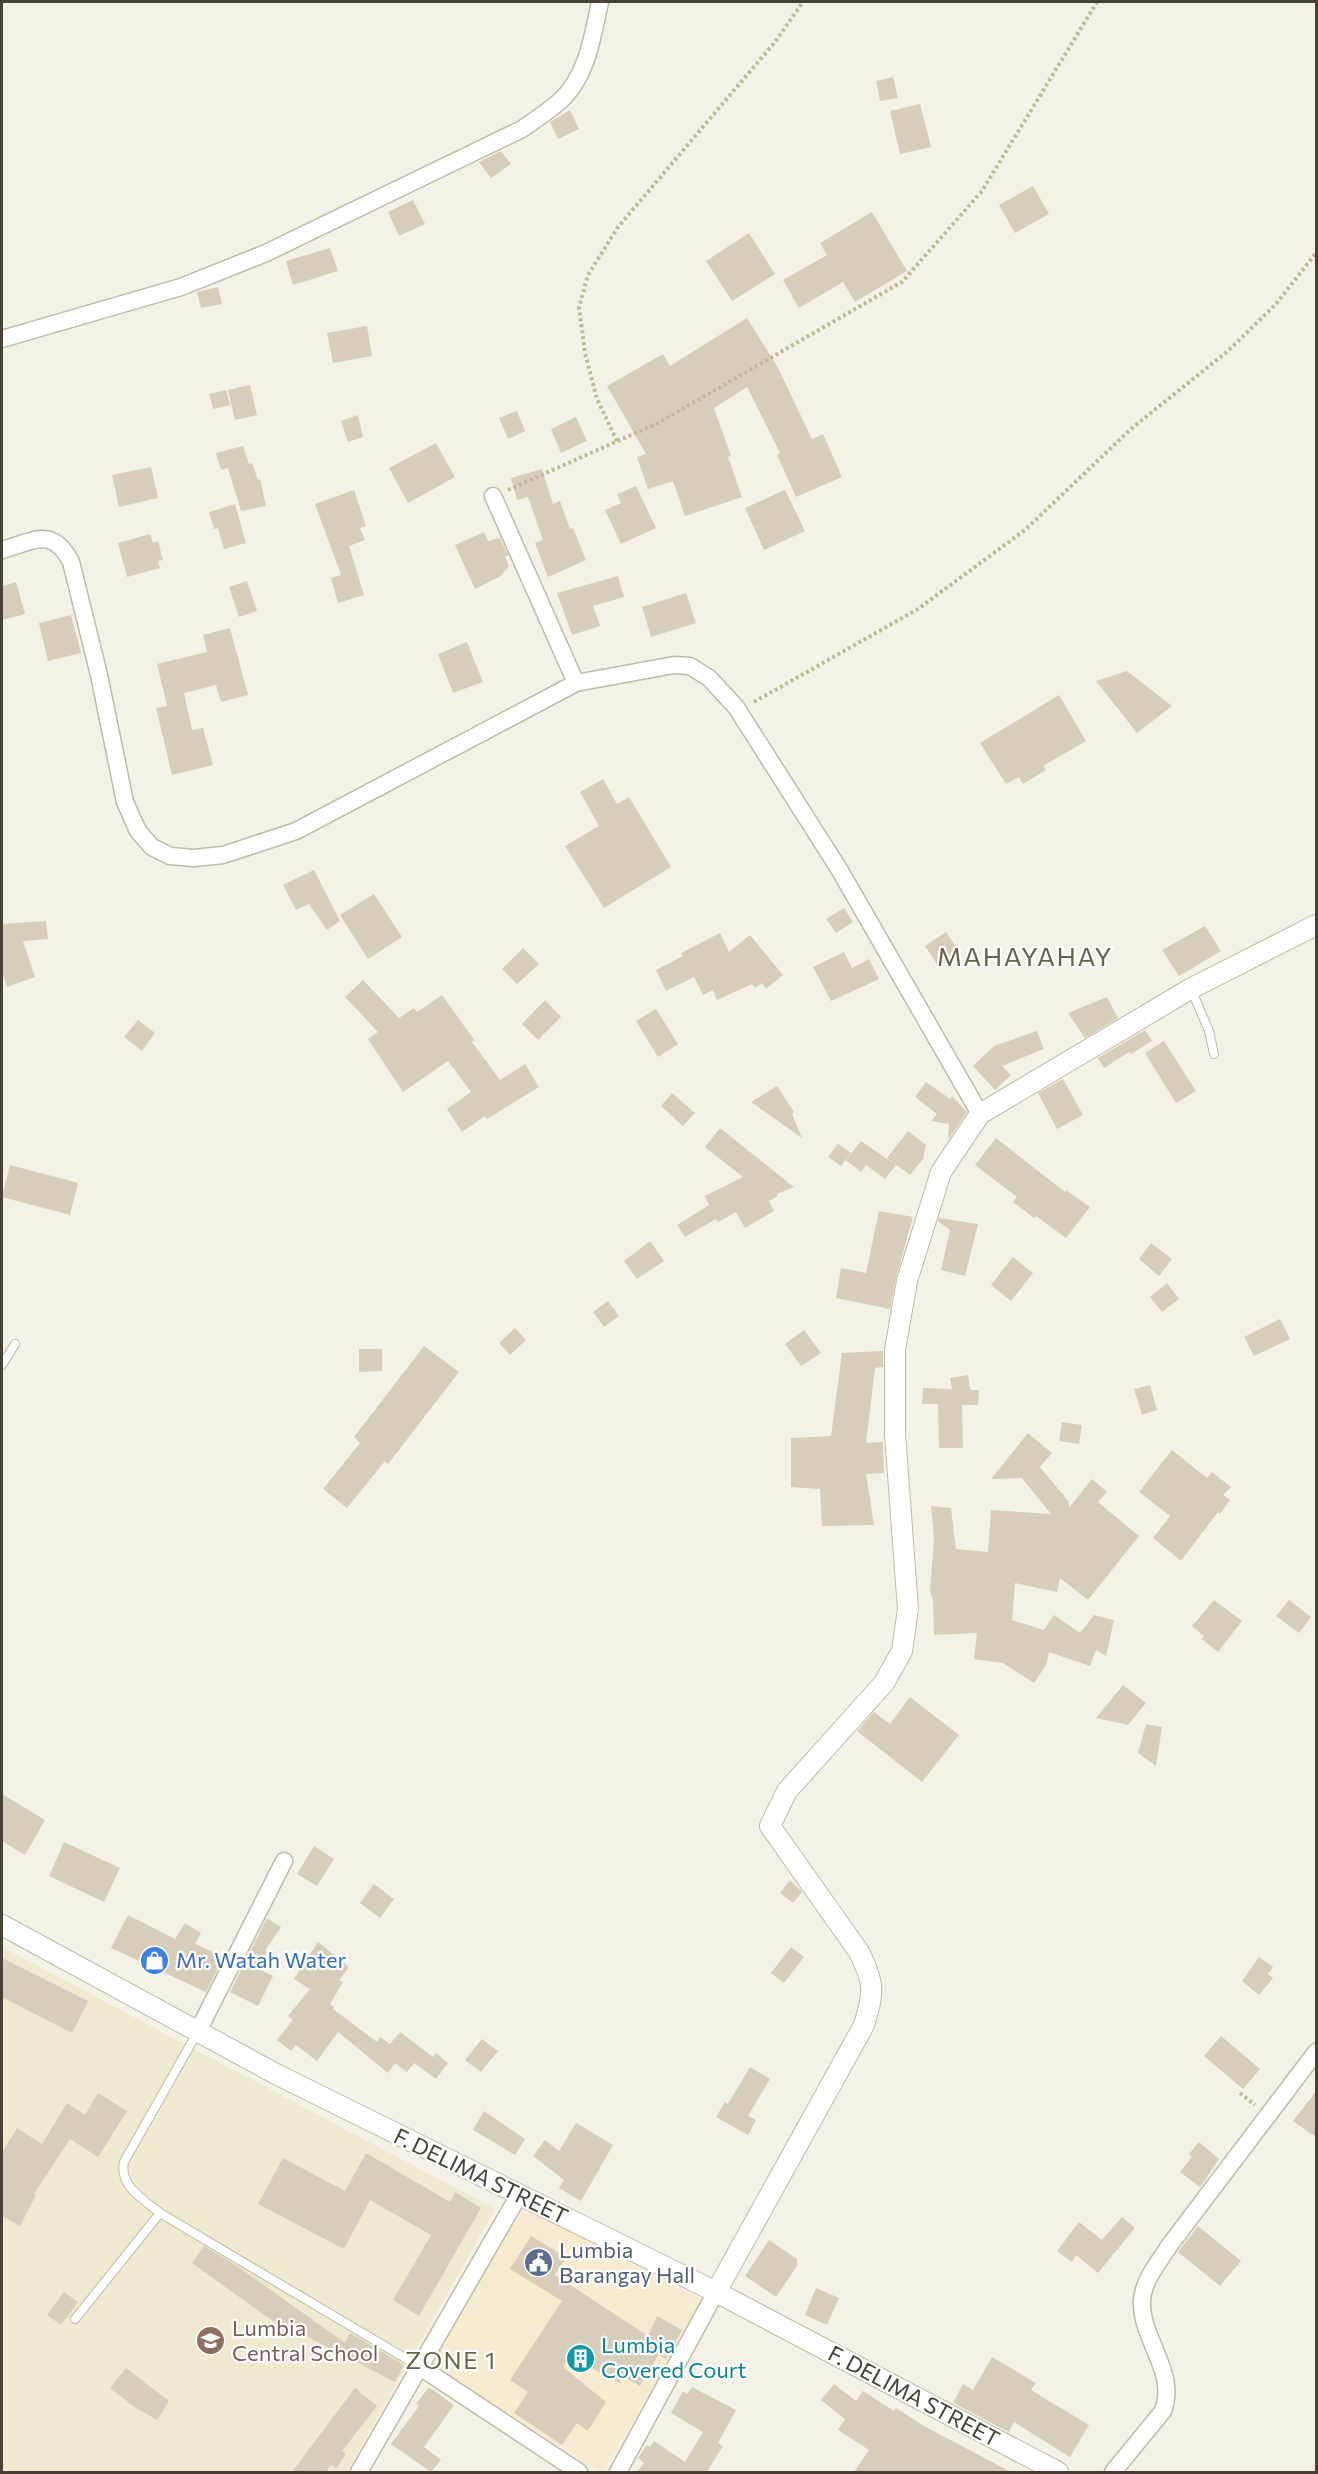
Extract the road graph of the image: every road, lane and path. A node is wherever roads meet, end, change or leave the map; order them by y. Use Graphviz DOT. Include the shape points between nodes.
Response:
graph roads {
  1 [pos="600,2"];
  2 [pos="804,2"];
  3 [pos="1097,2"];
  4 [pos="1317,253"];
  5 [pos="2,339"];
  6 [pos="617,441"];
  7 [pos="493,496"];
  8 [pos="2,550"];
  9 [pos="576,683"];
  10 [pos="736,707"];
  11 [pos="1317,925"];
  12 [pos="1190,989"];
  13 [pos="1214,1054"];
  14 [pos="980,1114"];
  15 [pos="15,1344"];
  16 [pos="2,1365"];
  17 [pos="284,1861"];
  18 [pos="2,1925"];
  19 [pos="198,2033"];
  20 [pos="1317,2052"];
  21 [pos="519,2195"];
  22 [pos="160,2213"];
  23 [pos="716,2292"];
  24 [pos="75,2319"];
  25 [pos="420,2367"];
  26 [pos="359,2472"];
  27 [pos="579,2472"];
  28 [pos="618,2472"];
  29 [pos="1058,2472"];
  30 [pos="1113,2472"];
  1 -- 5 [label="street" via="578,78 559,102 522,129 266,254 181,287"];
  2 -- 6 [label="path" via="775,42 618,227 588,275 579,307 585,353 597,399"];
  3 -- 6 [label="path" via="982,191 902,282 658,423"];
  4 -- 10 [label="path" via="1276,304 1228,351 1132,428 1025,530 918,609 750,705"];
  6 -- 7 [label="path"];
  7 -- 9 [label="street"];
  8 -- 9 [label="street" via="39,539 51,539 64,549 71,562 99,675 125,802 138,831 152,847 170,856 223,855 296,831"];
  9 -- 10 [label="street" via="674,665 690,666 709,678"];
  10 -- 14 [label="street" via="839,869"];
  11 -- 12 [label="street"];
  12 -- 13 [label="lane" via="1209,1031"];
  12 -- 14 [label="street"];
  14 -- 23 [label="street" via="941,1172 907,1281 896,1350 895,1434 908,1609 902,1651 884,1683 787,1791 770,1826 859,1952 873,1989 864,2025"];
  15 -- 16 [label="lane"];
  17 -- 19 [label="street"];
  18 -- 19 [label="street, F. DELIMA STREET"];
  19 -- 21 [label="street, F. DELIMA STREET"];
  19 -- 22 [label="lane" via="124,2162 122,2172 131,2189"];
  20 -- 30 [label="street" via="1151,2274 1142,2299 1144,2318 1167,2384 1168,2399 1163,2411"];
  21 -- 23 [label="street, F. DELIMA STREET"];
  21 -- 25 [label="street"];
  22 -- 24 [label="lane"];
  22 -- 25 [label="lane"];
  23 -- 28 [label="street"];
  23 -- 29 [label="street, F. DELIMA STREET"];
  25 -- 26 [label="street"];
  25 -- 27 [label="street"];
}
